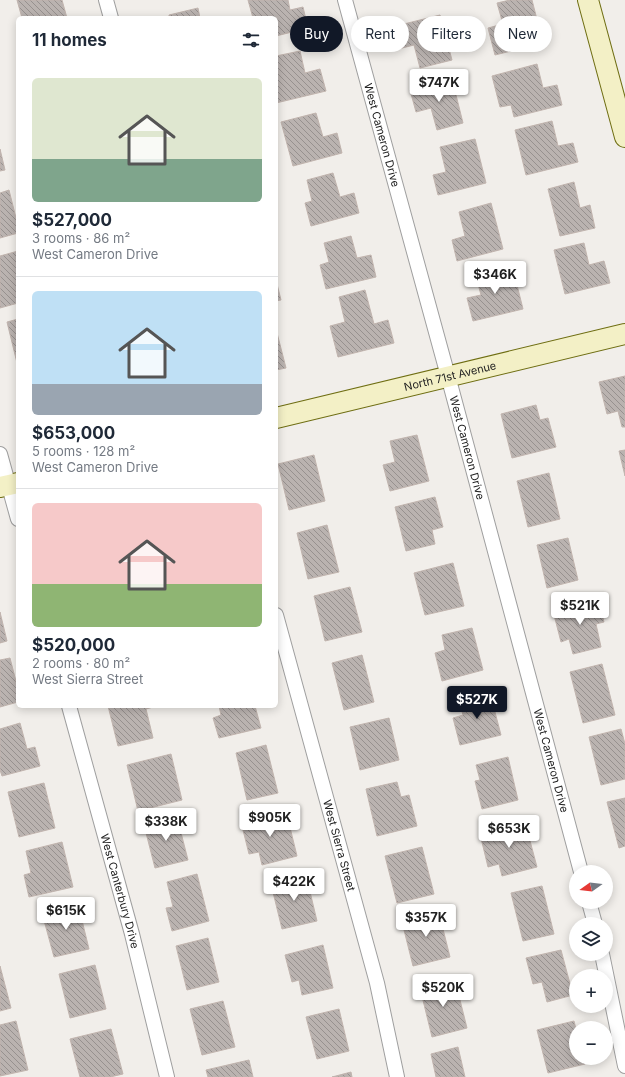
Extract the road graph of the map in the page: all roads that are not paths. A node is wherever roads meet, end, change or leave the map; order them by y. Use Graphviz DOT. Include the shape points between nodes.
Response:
graph roads {
  1 [pos="106,0"];
  2 [pos="345,0"];
  3 [pos="588,0"];
  4 [pos="111,16"];
  5 [pos="625,138"];
  6 [pos="625,334"];
  7 [pos="448,376"];
  8 [pos="278,418"];
  9 [pos="0,454"];
  10 [pos="9,485"];
  11 [pos="16,511"];
  12 [pos="278,622"];
  13 [pos="70,708"];
  14 [pos="579,865"];
  15 [pos="603,961"];
  16 [pos="625,1066"];
  17 [pos="167,1077"];
  18 [pos="397,1077"];
  1 -- 4 [label="street"];
  2 -- 7 [label="street, West Cameron Drive"];
  3 -- 5 [label="street"];
  6 -- 7 [label="street, North 71st Avenue"];
  7 -- 8 [label="street, North 71st Avenue"];
  7 -- 14 [label="street, West Cameron Drive"];
  9 -- 10 [label="street"];
  10 -- 11 [label="street"];
  12 -- 18 [label="street, West Sierra Street" via="377,983"];
  13 -- 17 [label="street, West Canterbury Drive" via="132,934"];
  15 -- 16 [label="street"];
}
